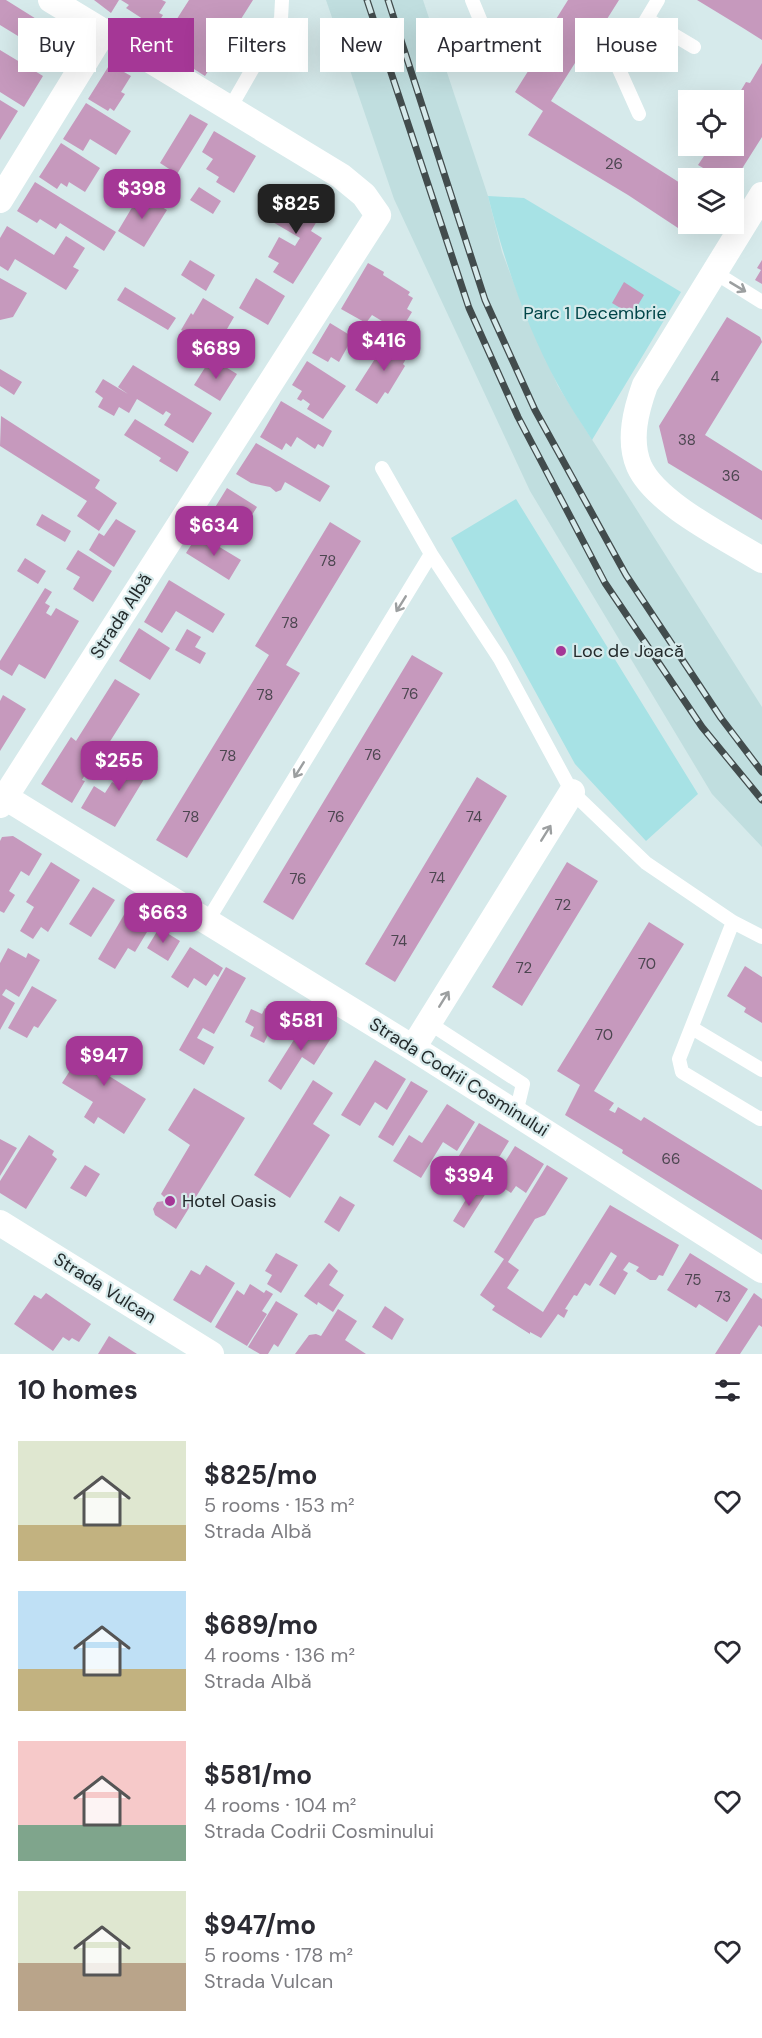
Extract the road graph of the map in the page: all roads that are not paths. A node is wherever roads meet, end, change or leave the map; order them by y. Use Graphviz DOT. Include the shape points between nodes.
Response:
graph roads {
  1 [pos="51,0"];
  2 [pos="282,0"];
  3 [pos="472,0"];
  4 [pos="658,0"];
  5 [pos="479,18"];
  6 [pos="648,18"];
  7 [pos="104,32"];
  8 [pos="678,37"];
  9 [pos="694,47"];
  10 [pos="620,72"];
  11 [pos="230,108"];
  12 [pos="639,114"];
  13 [pos="762,195"];
  14 [pos="0,200"];
  15 [pos="714,272"];
  16 [pos="762,302"];
  17 [pos="382,468"];
  18 [pos="431,554"];
  19 [pos="762,560"];
  20 [pos="572,792"];
  21 [pos="2,798"];
  22 [pos="208,920"];
  23 [pos="733,922"];
  24 [pos="762,937"];
  25 [pos="429,1023"];
  26 [pos="692,1028"];
  27 [pos="413,1048"];
  28 [pos="762,1070"];
  29 [pos="516,1113"];
  30 [pos="762,1118"];
  31 [pos="0,1222"];
  32 [pos="762,1270"];
  33 [pos="211,1354"];
  1 -- 7 [label="street"];
  2 -- 11 [label="lane" via="281,19"];
  3 -- 5 [label="lane"];
  4 -- 6 [label="lane"];
  7 -- 11 [label="street"];
  7 -- 14 [label="street"];
  8 -- 9 [label="lane"];
  10 -- 12 [label="lane"];
  11 -- 21 [label="street, Strada Albă" via="341,176 364,195 378,215"];
  13 -- 15 [label="street"];
  15 -- 16 [label="lane, one-way"];
  15 -- 19 [label="street" via="645,385 637,406 635,448 639,466 657,492"];
  17 -- 18 [label="lane"];
  18 -- 20 [label="lane" via="500,659"];
  18 -- 22 [label="lane, one-way"];
  20 -- 23 [label="lane" via="646,863"];
  25 -- 20 [label="street, one-way"];
  21 -- 22 [label="street, Strada Codrii Cosminului"];
  22 -- 27 [label="street, Strada Codrii Cosminului"];
  23 -- 24 [label="lane"];
  23 -- 26 [label="lane"];
  25 -- 27 [label="street"];
  25 -- 29 [label="lane" via="523,1084"];
  26 -- 28 [label="lane"];
  26 -- 30 [label="lane" via="679,1059 682,1072"];
  27 -- 29 [label="street, Strada Codrii Cosminului"];
  29 -- 32 [label="street, Strada Codrii Cosminului"];
  31 -- 33 [label="street, Strada Vulcan"];
}
